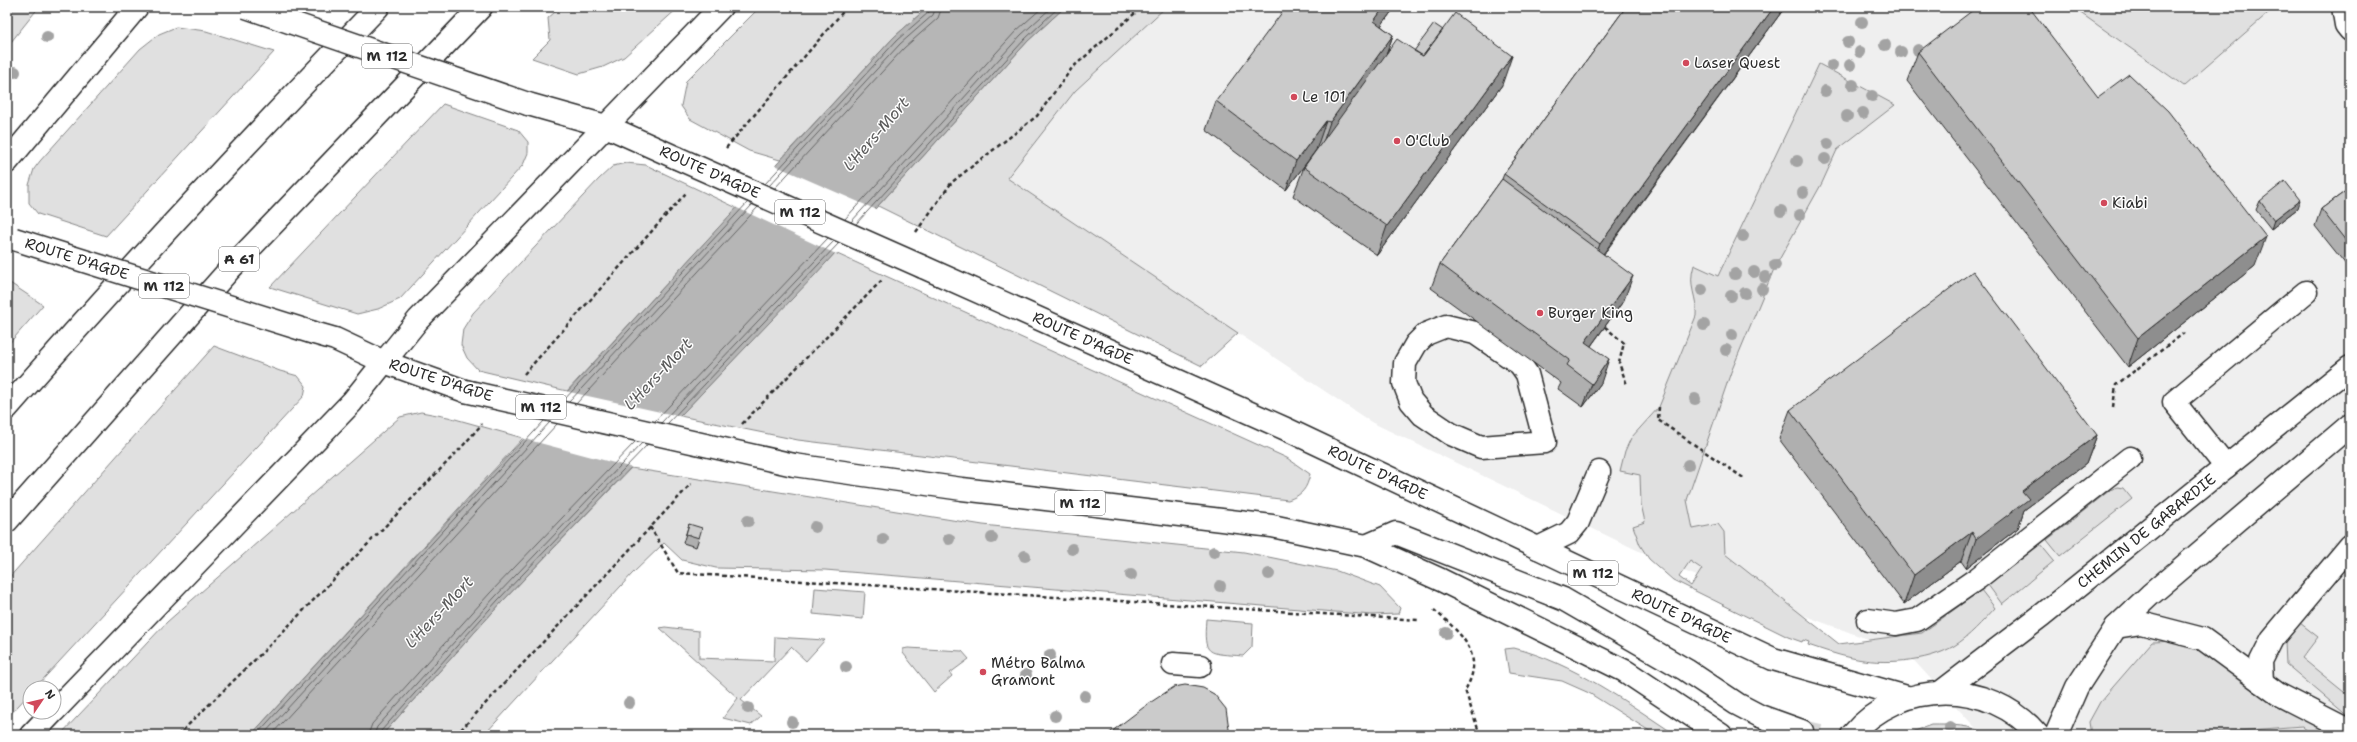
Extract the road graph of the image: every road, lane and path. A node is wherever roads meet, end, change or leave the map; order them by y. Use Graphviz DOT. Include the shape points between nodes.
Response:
graph roads {
  1 [pos="137,7"];
  2 [pos="246,7"];
  3 [pos="378,7"];
  4 [pos="481,7"];
  5 [pos="721,7"];
  6 [pos="847,7"];
  7 [pos="1142,7"];
  8 [pos="2343,7"];
  9 [pos="2350,30"];
  10 [pos="750,121"];
  11 [pos="606,126"];
  12 [pos="7,162"];
  13 [pos="654,229"];
  14 [pos="915,234"];
  15 [pos="11,238"];
  16 [pos="883,278"];
  17 [pos="2306,292"];
  18 [pos="1605,327"];
  19 [pos="2184,333"];
  20 [pos="543,352"];
  21 [pos="384,362"];
  22 [pos="2350,367"];
  23 [pos="1627,385"];
  24 [pos="1659,407"];
  25 [pos="2113,407"];
  26 [pos="7,408"];
  27 [pos="2350,425"];
  28 [pos="740,426"];
  29 [pos="1545,442"];
  30 [pos="460,449"];
  31 [pos="2130,458"];
  32 [pos="2226,467"];
  33 [pos="1599,472"];
  34 [pos="1745,479"];
  35 [pos="691,484"];
  36 [pos="7,521"];
  37 [pos="650,527"];
  38 [pos="1366,546"];
  39 [pos="2350,546"];
  40 [pos="1538,548"];
  41 [pos="1432,609"];
  42 [pos="1418,620"];
  43 [pos="1868,620"];
  44 [pos="2116,627"];
  45 [pos="1173,664"];
  46 [pos="1200,666"];
  47 [pos="2262,682"];
  48 [pos="1941,692"];
  49 [pos="1907,697"];
  50 [pos="62,704"];
  51 [pos="46,720"];
  52 [pos="1802,730"];
  53 [pos="2350,731"];
  54 [pos="31,735"];
  55 [pos="178,735"];
  56 [pos="456,735"];
  57 [pos="1480,735"];
  58 [pos="1721,735"];
  59 [pos="1852,735"];
  60 [pos="2038,735"];
  61 [pos="2056,735"];
  1 -- 12 [label="main road"];
  2 -- 11 [label="main road, ROUTE D'AGDE / M 112, bridge" via="528,104"];
  3 -- 26 [label="main road" via="171,225"];
  4 -- 36 [label="main road, A 61" via="230,269"];
  5 -- 11 [label="main road"];
  6 -- 10 [label="path"];
  7 -- 14 [label="path" via="1072,68 1038,116 952,182"];
  8 -- 9 [label="main road" via="2346,26"];
  11 -- 21 [label="main road" via="418,320"];
  11 -- 40 [label="main road, ROUTE D'AGDE / M 112, bridge" via="1286,429"];
  13 -- 20 [label="path"];
  15 -- 21 [label="main road, ROUTE D'AGDE / M 112, bridge" via="335,339"];
  16 -- 28 [label="path"];
  17 -- 32 [label="main road" via="2174,402"];
  18 -- 23 [label="path" via="1624,343 1619,363"];
  19 -- 25 [label="path" via="2116,385"];
  21 -- 38 [label="main road, ROUTE D'AGDE / M 112, bridge" via="465,391 794,465 962,489 1272,526"];
  21 -- 50 [label="main road" via="352,402"];
  22 -- 32 [label="main road, CHEMIN DE GABARDIE"];
  24 -- 34 [label="path" via="1658,420"];
  27 -- 44 [label="main road" via="2150,595"];
  29 -- 29 [label="main road" via="1481,447 1451,434 1423,415 1411,401 1404,383 1405,363 1416,344 1426,334 1446,326 1475,333 1520,364 1528,374"];
  30 -- 55 [label="path" via="270,645"];
  31 -- 43 [label="main road" via="1978,578 1917,620 1896,624"];
  32 -- 48 [label="main road, CHEMIN DE GABARDIE" via="2042,615"];
  33 -- 40 [label="main road" via="1578,522 1569,533"];
  35 -- 37 [label="path"];
  37 -- 42 [label="path" via="678,573"];
  37 -- 56 [label="path"];
  38 -- 52 [label="main road" via="1396,532 1563,599 1686,670 1737,704 1760,716"];
  38 -- 58 [label="main road, ROUTE D'AGDE / M 112" via="1625,671"];
  39 -- 47 [label="main road" via="2272,639 2261,661"];
  40 -- 49 [label="main road, ROUTE D'AGDE / M 112" via="1773,659"];
  41 -- 57 [label="path" via="1454,627 1473,653 1474,671 1465,690"];
  44 -- 47 [label="main road" via="2141,623 2203,639"];
  44 -- 61 [label="main road" via="2077,687"];
  45 -- 46 [label="main road"];
  47 -- 53 [label="main road" via="2278,694"];
  48 -- 49 [label="main road"];
  48 -- 60 [label="main road" via="1967,693 1990,700 2015,714"];
  49 -- 59 [label="main road" via="1882,709 1860,725"];
  51 -- 54 [label="main road"];
}
